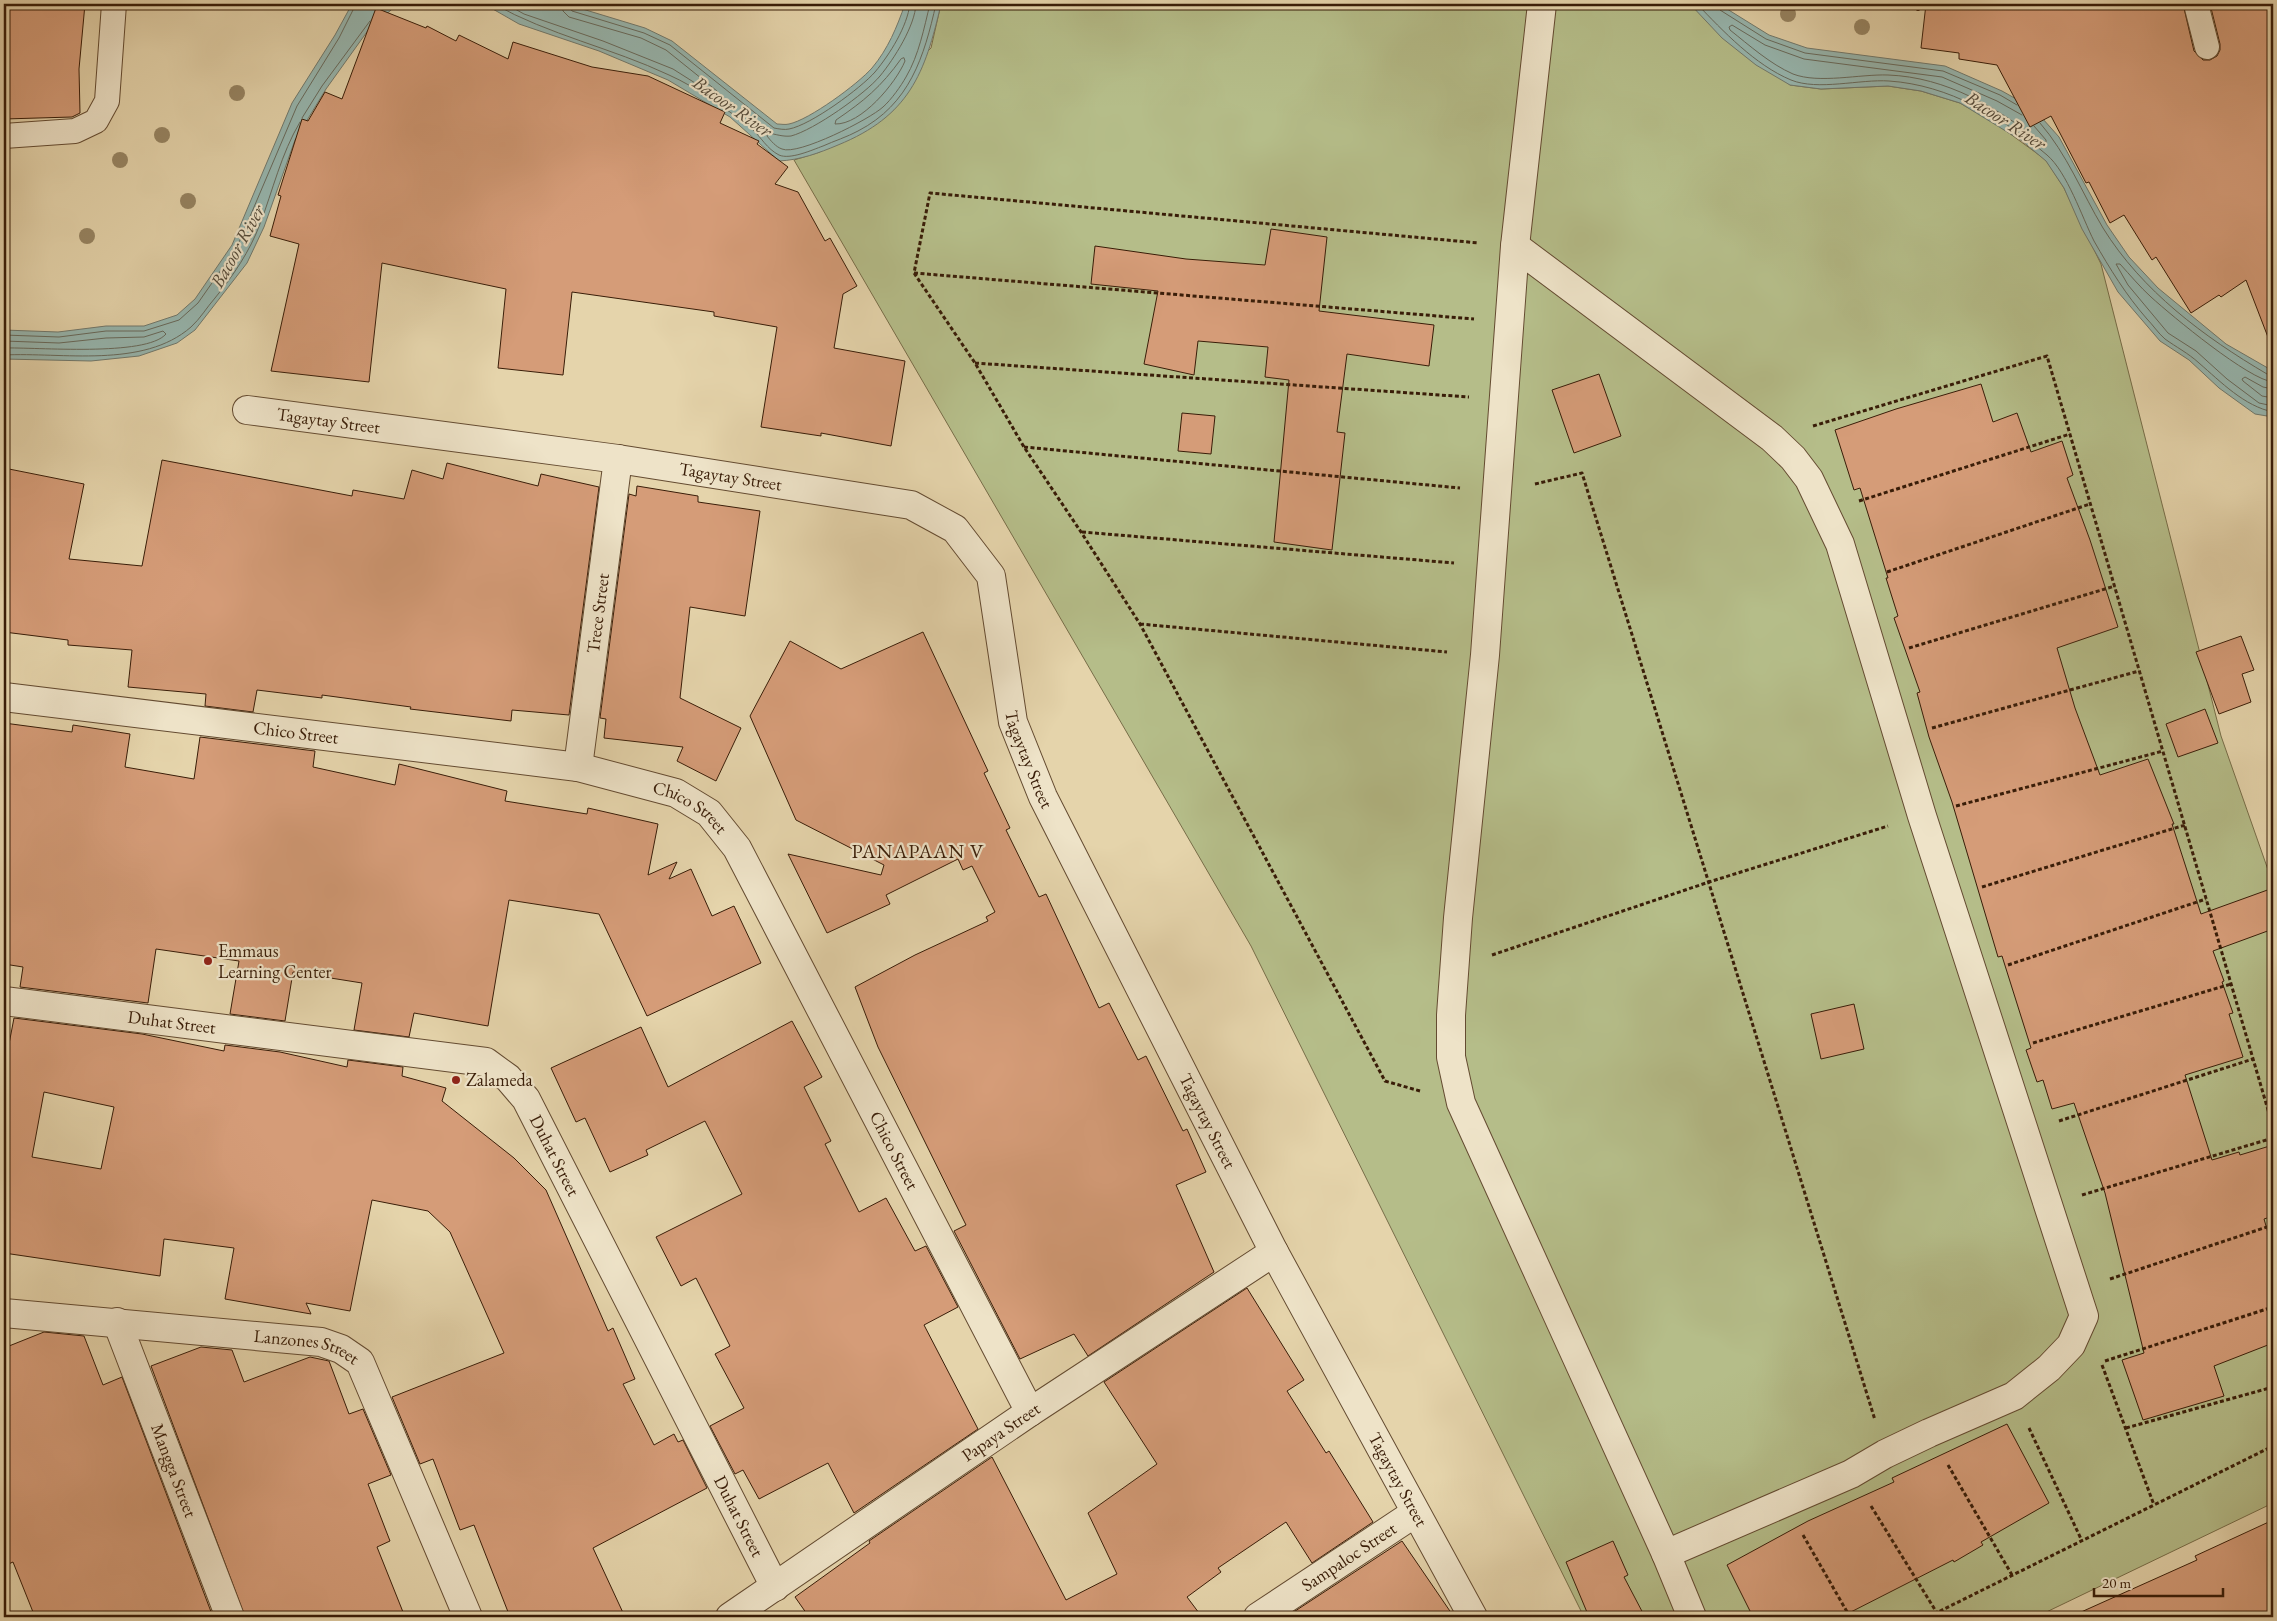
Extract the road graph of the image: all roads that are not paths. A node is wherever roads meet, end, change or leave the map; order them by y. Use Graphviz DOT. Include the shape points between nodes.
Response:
graph roads {
  1 [pos="114,4"];
  2 [pos="1542,4"];
  3 [pos="2196,4"];
  4 [pos="2207,47"];
  5 [pos="4,136"];
  6 [pos="1515,246"];
  7 [pos="248,410"];
  8 [pos="618,459"];
  9 [pos="4,697"];
  10 [pos="578,767"];
  11 [pos="4,1001"];
  12 [pos="1274,1252"];
  13 [pos="4,1313"];
  14 [pos="117,1322"];
  15 [pos="1030,1412"];
  16 [pos="1415,1513"];
  17 [pos="1666,1554"];
  18 [pos="775,1587"];
  19 [pos="230,1617"];
  20 [pos="468,1617"];
  21 [pos="730,1617"];
  22 [pos="1258,1617"];
  23 [pos="1473,1617"];
  24 [pos="1692,1617"];
  1 -- 5 [label="lane" via="107,100 96,121 75,131"];
  2 -- 6 [label="street"];
  3 -- 4 [label="lane"];
  6 -- 17 [label="street" via="1485,655 1458,918 1451,1015 1452,1057 1461,1103"];
  6 -- 17 [label="street" via="1772,438 1809,479 1840,544 1922,816 2084,1316 2071,1345 2050,1368 2014,1396 1929,1432 1850,1474"];
  7 -- 8 [label="street, Tagaytay Street"];
  8 -- 10 [label="street, Trece Street"];
  8 -- 12 [label="street, Tagaytay Street" via="911,506 955,530 991,576 1013,722 1043,797"];
  9 -- 10 [label="street, Chico Street"];
  10 -- 15 [label="street, Chico Street" via="676,793 709,813 737,848"];
  11 -- 18 [label="street, Duhat Street" via="486,1062 508,1078 526,1100"];
  12 -- 15 [label="street, Papaya Street"];
  12 -- 16 [label="street, Tagaytay Street"];
  13 -- 14 [label="street, Lanzones Street"];
  14 -- 19 [label="street, Mangga Street"];
  14 -- 20 [label="street, Lanzones Street" via="321,1342 340,1348 360,1362"];
  15 -- 18 [label="street, Papaya Street"];
  16 -- 22 [label="street, Sampaloc Street"];
  16 -- 23 [label="street, Tagaytay Street"];
  17 -- 24 [label="street"];
  18 -- 21 [label="street, Papaya Street"];
}
